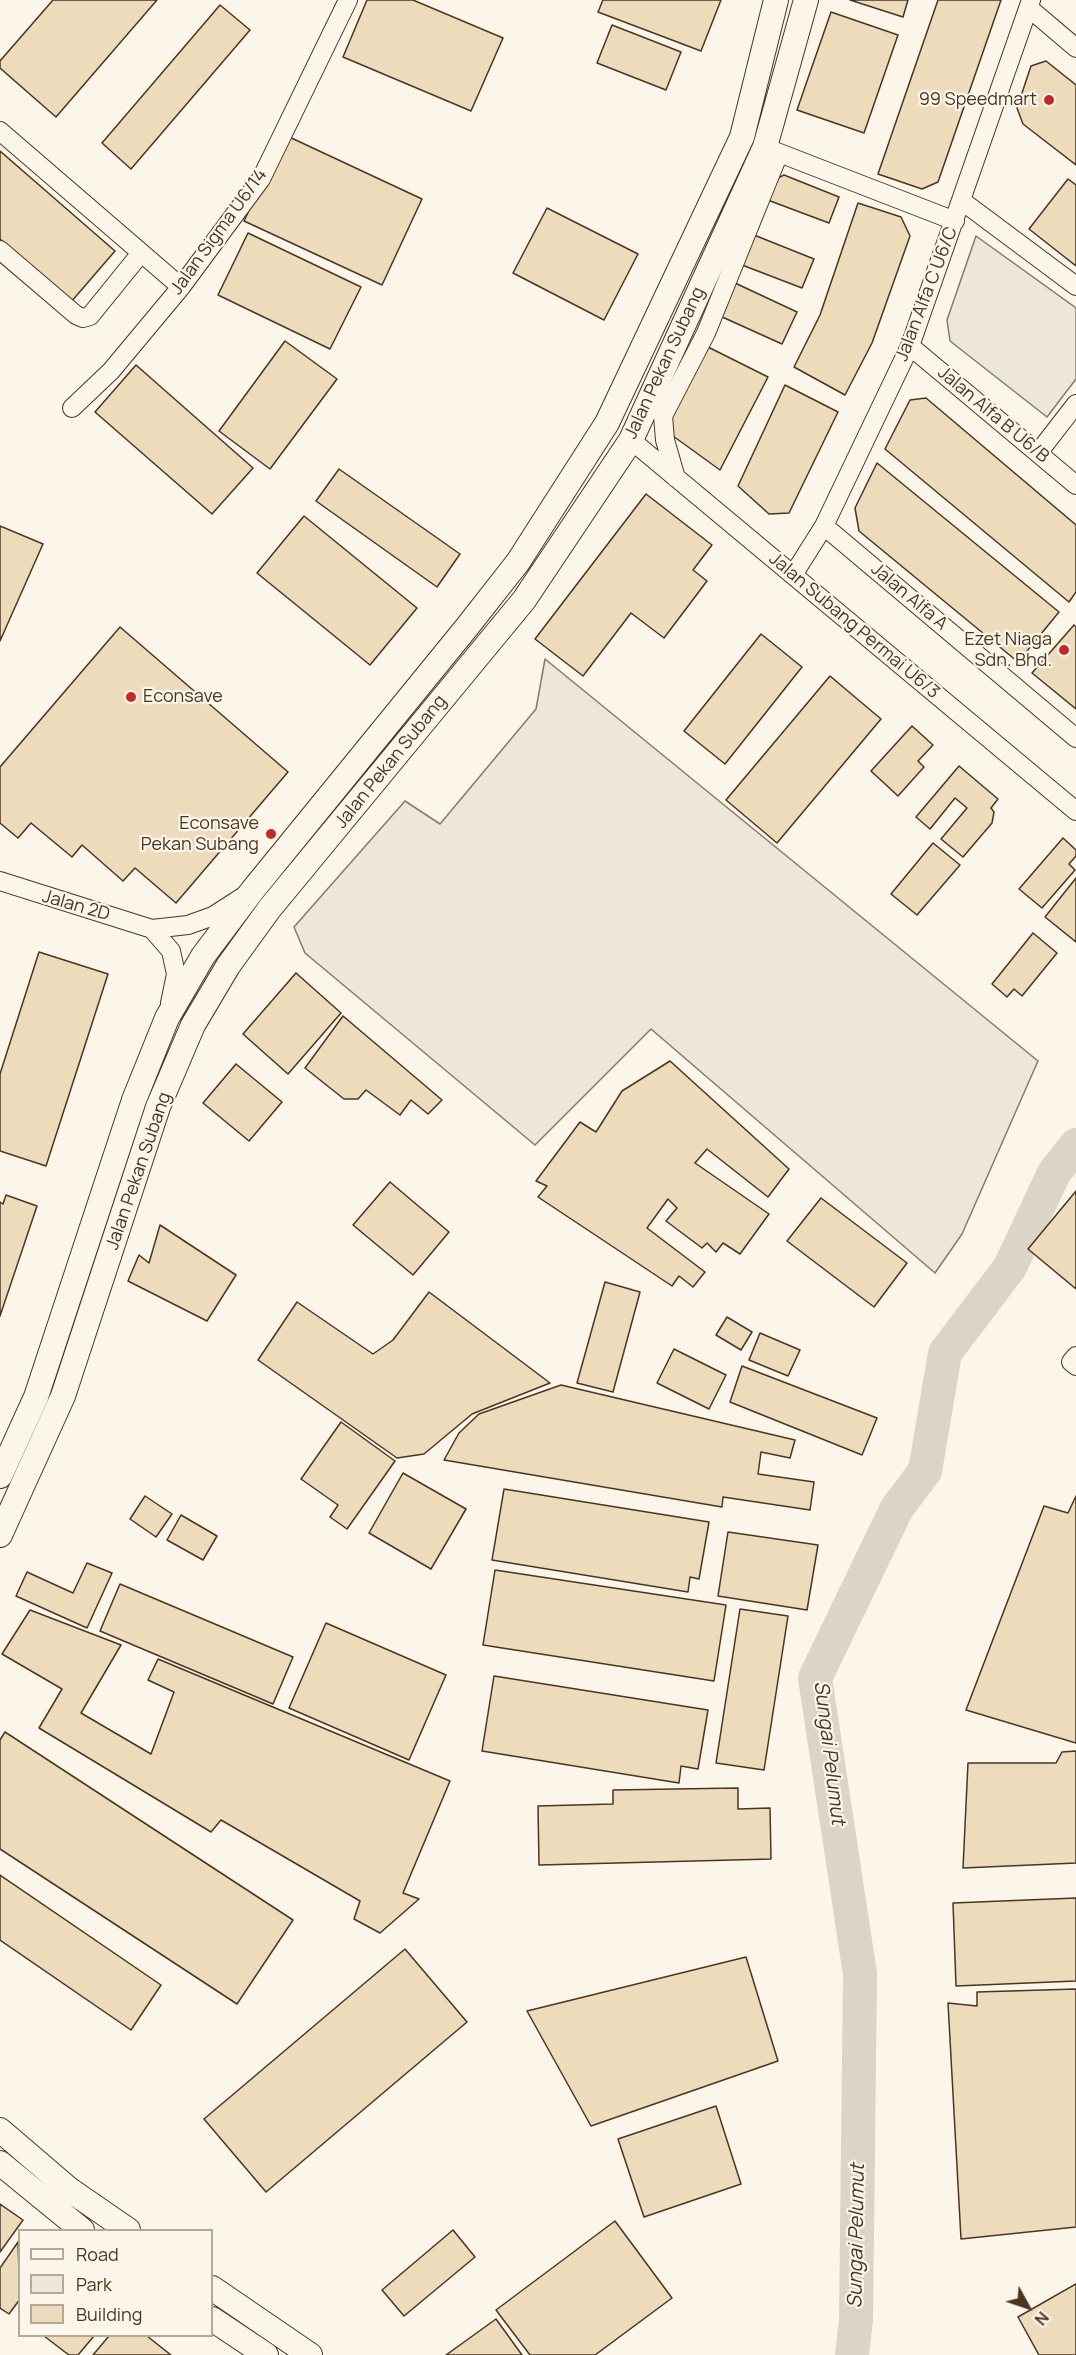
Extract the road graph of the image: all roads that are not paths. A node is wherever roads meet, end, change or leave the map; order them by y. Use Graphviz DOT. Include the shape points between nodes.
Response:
graph roads {
  1 [pos="348,0"];
  2 [pos="776,0"];
  3 [pos="806,0"];
  4 [pos="1030,4"];
  5 [pos="1076,48"];
  6 [pos="0,131"];
  7 [pos="772,150"];
  8 [pos="962,201"];
  9 [pos="955,221"];
  10 [pos="0,250"];
  11 [pos="141,253"];
  12 [pos="1076,285"];
  13 [pos="181,287"];
  14 [pos="910,346"];
  15 [pos="1076,404"];
  16 [pos="72,408"];
  17 [pos="631,440"];
  18 [pos="1038,453"];
  19 [pos="676,478"];
  20 [pos="1076,485"];
  21 [pos="824,526"];
  22 [pos="793,575"];
  23 [pos="1076,738"];
  24 [pos="1076,811"];
  25 [pos="0,881"];
  26 [pos="252,891"];
  27 [pos="152,928"];
  28 [pos="167,1018"];
  29 [pos="0,1476"];
  30 [pos="0,1535"];
  31 [pos="0,2130"];
  32 [pos="0,2163"];
  33 [pos="81,2229"];
  34 [pos="127,2229"];
  35 [pos="213,2289"];
  36 [pos="213,2320"];
  37 [pos="266,2355"];
  38 [pos="310,2355"];
  1 -- 13 [label="street, Jalan Sigma U6/14" via="261,179"];
  2 -- 26 [label="main road, Jalan Pekan Subang" via="742,137 607,423 518,562"];
  3 -- 7 [label="main road, Jalan Pekan Subang"];
  4 -- 5 [label="street"];
  4 -- 8 [label="street, Jalan Alfa C U6/C"];
  6 -- 11 [label="street"];
  7 -- 9 [label="street"];
  7 -- 17 [label="main road, Jalan Pekan Subang"];
  7 -- 19 [label="street" via="706,333 663,416"];
  8 -- 9 [label="street, Jalan Alfa C U6/C"];
  8 -- 12 [label="street"];
  9 -- 14 [label="street, Jalan Alfa C U6/C"];
  10 -- 11 [label="street" via="83,318 90,316"];
  11 -- 13 [label="street"];
  13 -- 16 [label="street, Jalan Sigma U6/14" via="111,371"];
  14 -- 18 [label="street, Jalan Alfa B U6/B"];
  14 -- 21 [label="street, Jalan Alfa C U6/C"];
  15 -- 18 [label="street"];
  17 -- 19 [label="street, Jalan Subang Permai U6/3"];
  17 -- 30 [label="main road, Jalan Pekan Subang" via="524,600 270,908 228,966 199,1016 158,1107 63,1396"];
  18 -- 20 [label="street, Jalan Alfa B U6/B"];
  19 -- 22 [label="street, Jalan Subang Permai U6/3"];
  21 -- 22 [label="street, Jalan Alfa C U6/C"];
  21 -- 23 [label="street, Jalan Alfa A"];
  22 -- 24 [label="street, Jalan Subang Permai U6/3"];
  25 -- 27 [label="street, Jalan 2D"];
  26 -- 27 [label="street, Jalan 2D" via="213,916 188,925"];
  26 -- 28 [label="main road, Jalan Pekan Subang" via="203,956"];
  27 -- 28 [label="street" via="171,951 176,974"];
  28 -- 29 [label="main road, Jalan Pekan Subang" via="134,1100 36,1397"];
  31 -- 34 [label="main road" via="70,2190"];
  32 -- 33 [label="main road"];
  35 -- 38 [label="main road"];
  36 -- 37 [label="main road"];
}
